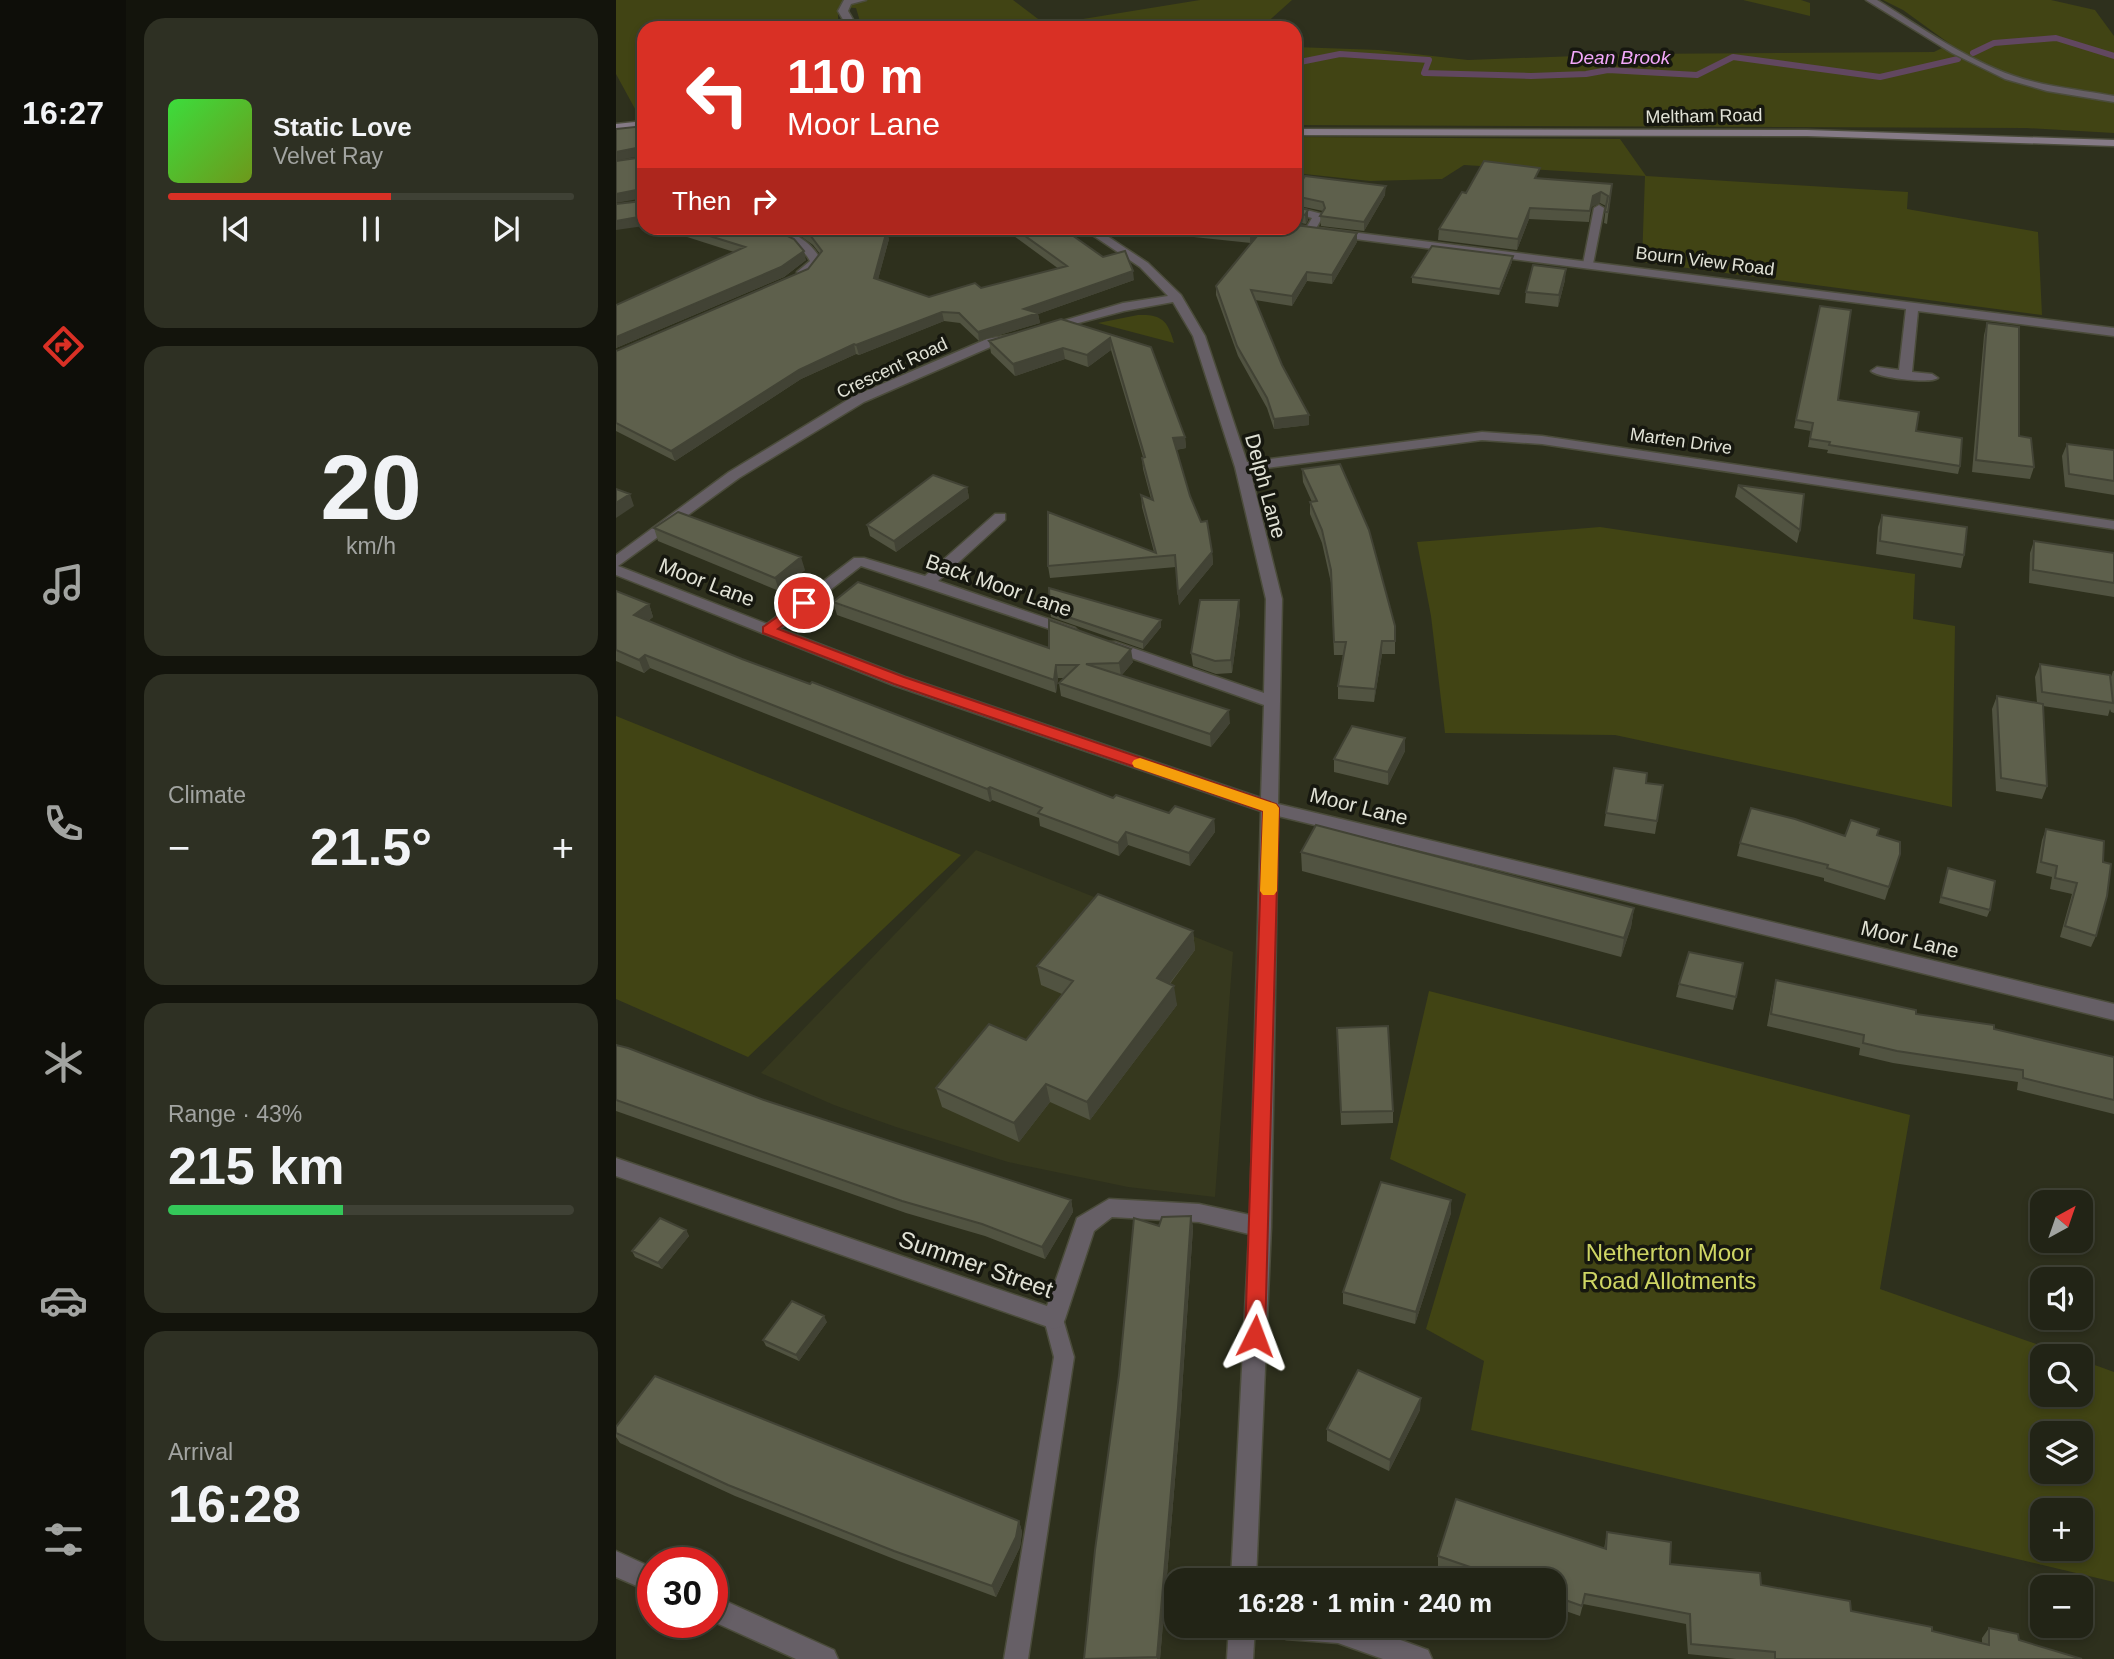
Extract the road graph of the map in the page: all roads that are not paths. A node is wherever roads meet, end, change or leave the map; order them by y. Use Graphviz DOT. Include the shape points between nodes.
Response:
graph roads {
  1 [pos="861,0"];
  2 [pos="1871,0"];
  3 [pos="849,21"];
  4 [pos="2114,99"];
  5 [pos="637,125"];
  6 [pos="616,127"];
  7 [pos="1302,132"];
  8 [pos="2114,143"];
  9 [pos="1599,208"];
  10 [pos="1302,212"];
  11 [pos="1302,229"];
  12 [pos="1310,230"];
  13 [pos="784,235"];
  14 [pos="1099,235"];
  15 [pos="1588,264"];
  16 [pos="789,282"];
  17 [pos="1177,298"];
  18 [pos="1912,306"];
  19 [pos="2114,332"];
  20 [pos="1877,371"];
  21 [pos="1905,375"];
  22 [pos="1932,378"];
  23 [pos="1242,467"];
  24 [pos="1000,517"];
  25 [pos="2114,525"];
  26 [pos="616,562"];
  27 [pos="616,570"];
  28 [pos="928,582"];
  29 [pos="768,630"];
  30 [pos="1272,702"];
  31 [pos="1271,808"];
  32 [pos="2114,1012"];
  33 [pos="616,1167"];
  34 [pos="1260,1227"];
  35 [pos="1054,1319"];
  36 [pos="618,1568"];
  37 [pos="1245,1568"];
  38 [pos="637,1575"];
  39 [pos="728,1615"];
  40 [pos="1241,1638"];
  41 [pos="1360,1638"];
  42 [pos="825,1659"];
  43 [pos="1016,1659"];
  44 [pos="1240,1659"];
  45 [pos="1419,1659"];
  1 -- 3 [label="street" via="847,2 843,11"];
  2 -- 4 [label="street" via="2010,77"];
  5 -- 6 [label="main road"];
  7 -- 8 [label="main road, Meltham Road" via="1812,132"];
  9 -- 15 [label="lane"];
  10 -- 12 [label="lane" via="1318,216"];
  11 -- 12 [label="street, Bourn View Road"];
  12 -- 15 [label="street, Bourn View Road"];
  13 -- 16 [label="street" via="802,242 816,262"];
  14 -- 17 [label="street, Delph Lane" via="1144,265"];
  15 -- 18 [label="street, Bourn View Road"];
  17 -- 23 [label="street, Delph Lane" via="1199,336"];
  17 -- 26 [label="street, Crescent Road" via="1123,307 991,342 859,399 734,475"];
  18 -- 19 [label="street, Bourn View Road"];
  18 -- 21 [label="street"];
  20 -- 21 [label="street"];
  21 -- 22 [label="street"];
  23 -- 25 [label="street, Marten Drive" via="1482,436 1530,439"];
  23 -- 30 [label="street, Delph Lane" via="1274,599"];
  24 -- 28 [label="street"];
  27 -- 29 [label="street, Moor Lane"];
  28 -- 29 [label="street, Back Moor Lane" via="859,561"];
  28 -- 30 [label="street, Back Moor Lane"];
  29 -- 31 [label="street, Moor Lane" via="912,685"];
  30 -- 31 [label="street, Delph Lane"];
  31 -- 32 [label="street, Moor Lane"];
  31 -- 34 [label="street, Delph Lane"];
  33 -- 35 [label="street, Summer Street"];
  34 -- 35 [label="street, Summer Street" via="1199,1213 1109,1208 1085,1225"];
  34 -- 37 [label="street, Delph Lane"];
  35 -- 43 [label="lane" via="1064,1357"];
  36 -- 38 [label="street"];
  39 -- 42 [label="street"];
  40 -- 44 [label="street"];
  41 -- 45 [label="street"];
}
